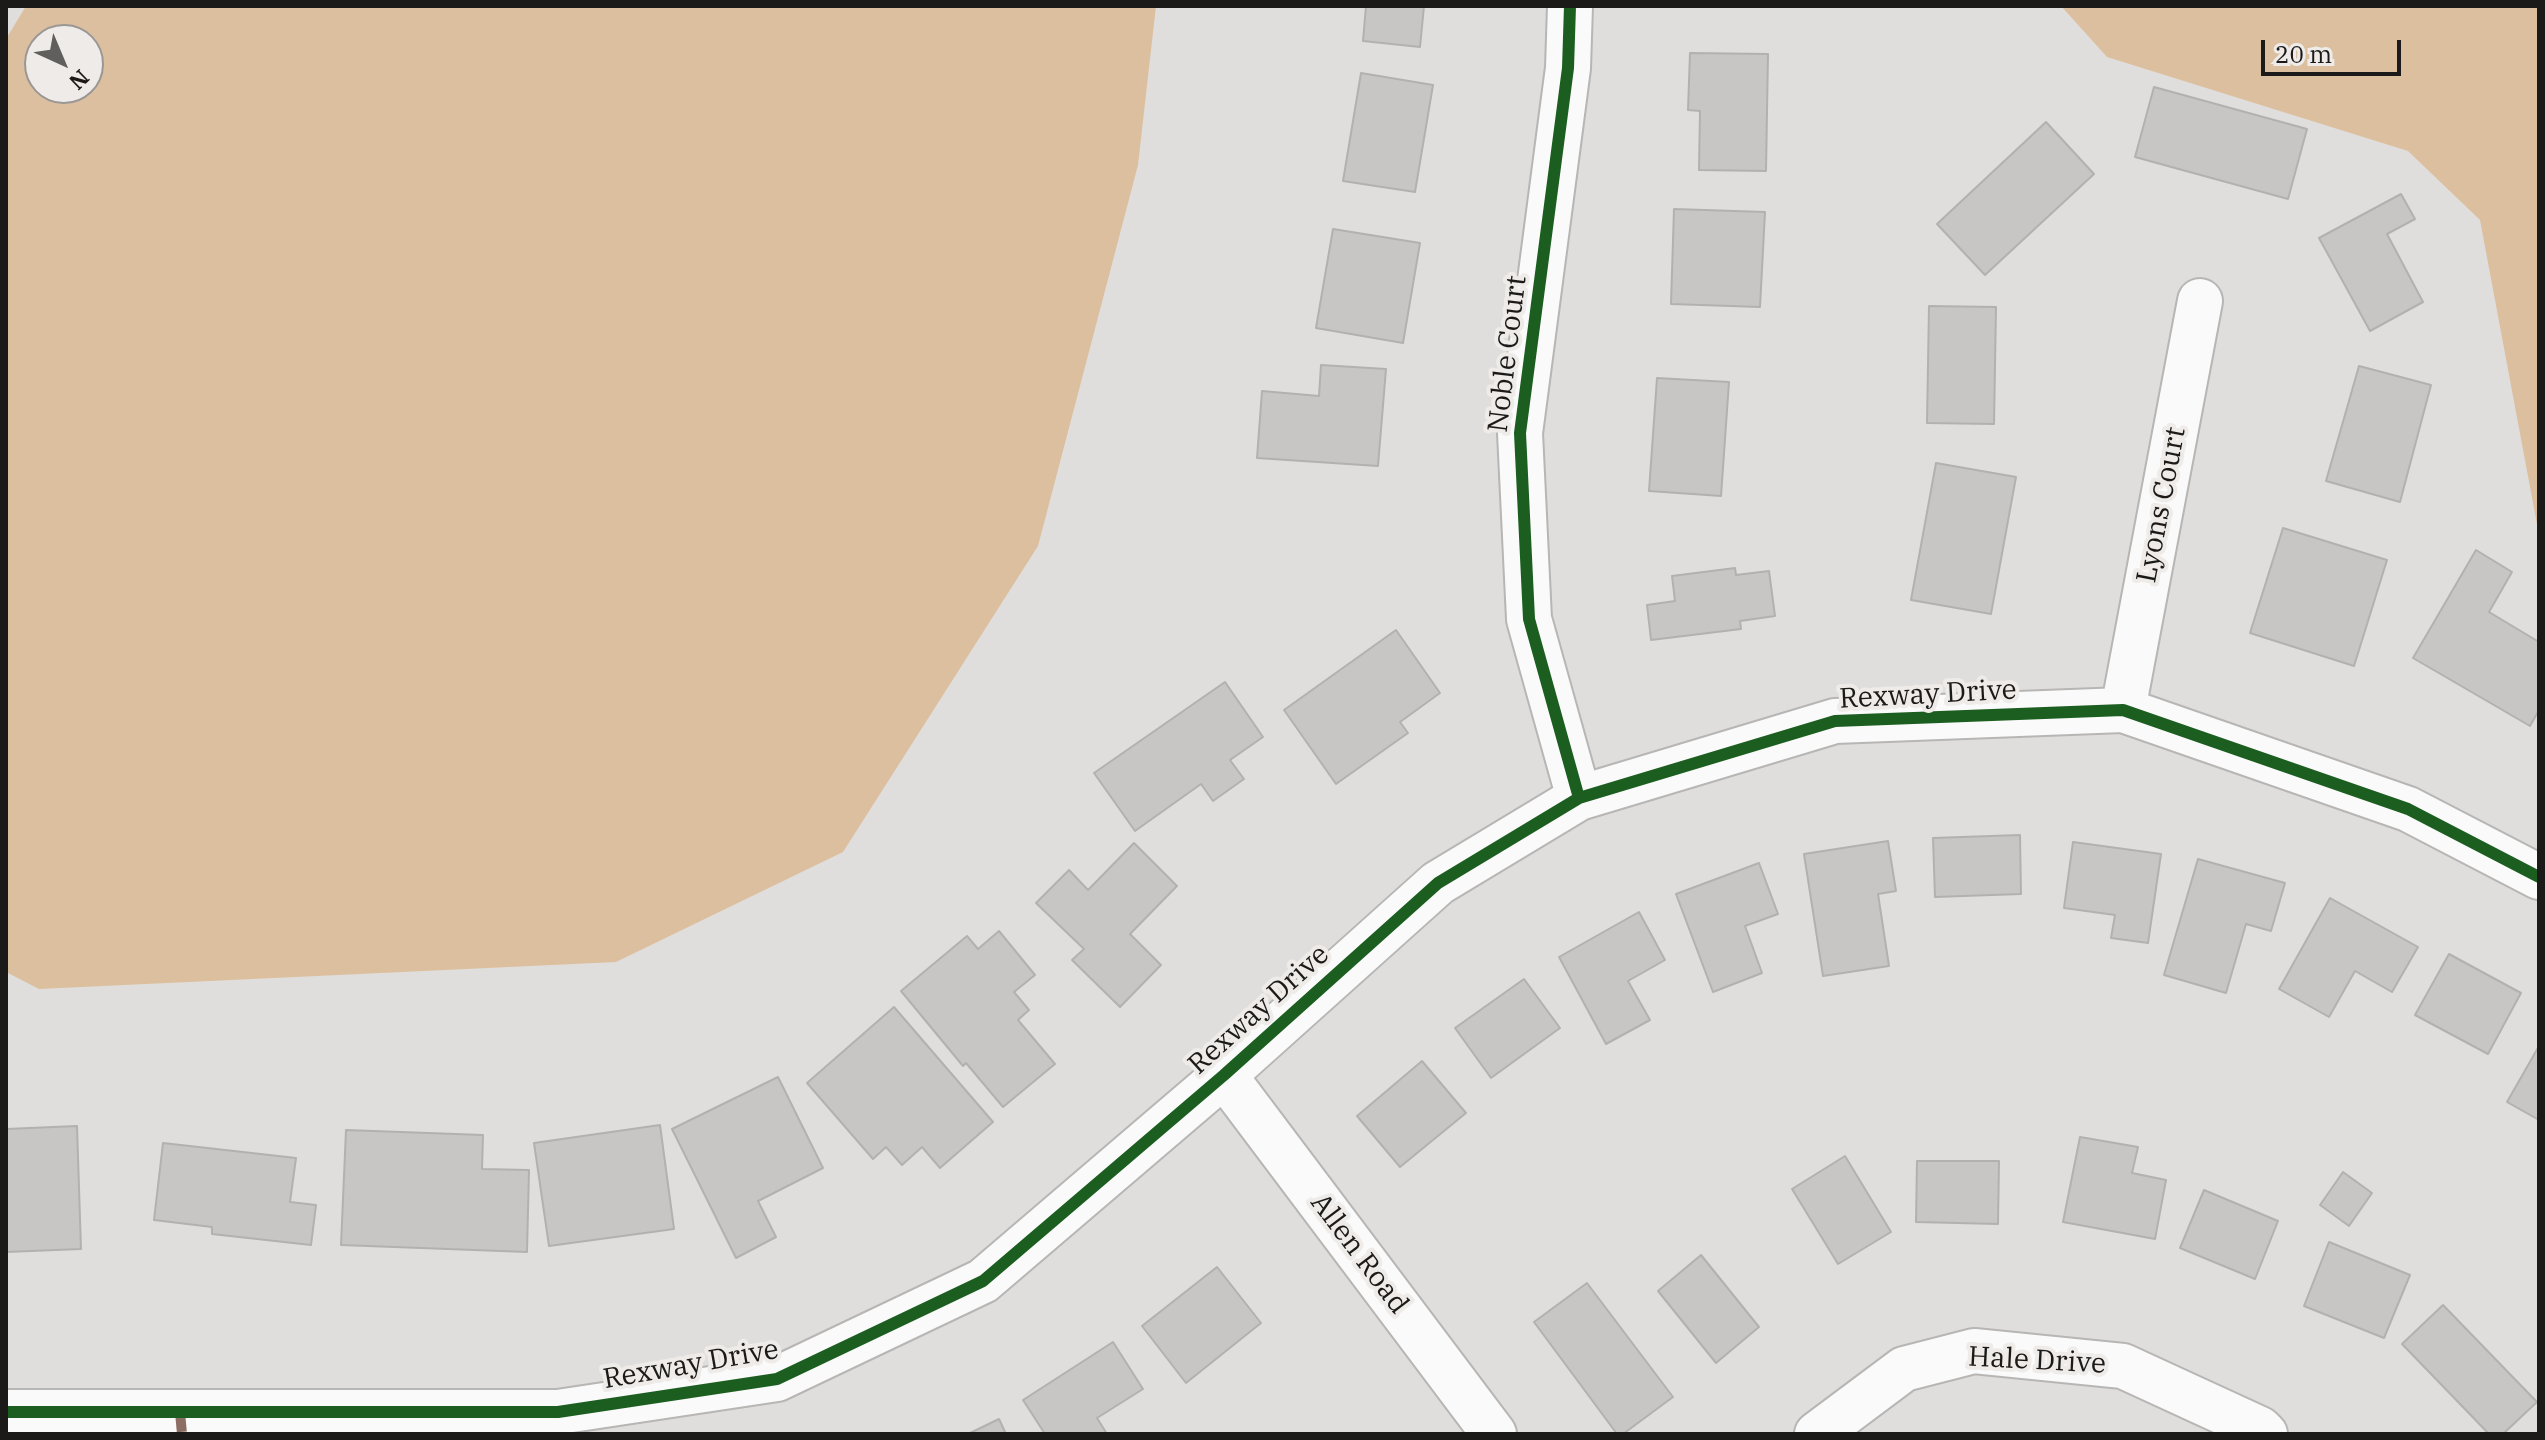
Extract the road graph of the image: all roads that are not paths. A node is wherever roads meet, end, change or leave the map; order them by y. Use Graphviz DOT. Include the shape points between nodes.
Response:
graph roads {
  1 [pos="1570,6"];
  2 [pos="2200,301"];
  3 [pos="2123,710"];
  4 [pos="1579,798"];
  5 [pos="2539,877"];
  6 [pos="1224,1075"];
  7 [pos="6,1412"];
  8 [pos="1494,1434"];
  9 [pos="1817,1434"];
  10 [pos="2265,1434"];
  1 -- 4 [label="street, Noble Court" via="1568,68 1520,433 1529,619"];
  2 -- 3 [label="street, Lyons Court"];
  3 -- 4 [label="street, Rexway Drive" via="1835,721"];
  3 -- 5 [label="street, Rexway Drive" via="2408,809"];
  4 -- 6 [label="street, Rexway Drive" via="1438,883"];
  6 -- 7 [label="street, Rexway Drive" via="983,1281 777,1379 558,1412"];
  6 -- 8 [label="street, Allen Road"];
  9 -- 10 [label="street, Hale Drive" via="1904,1369 1974,1351 2123,1366"];
}
